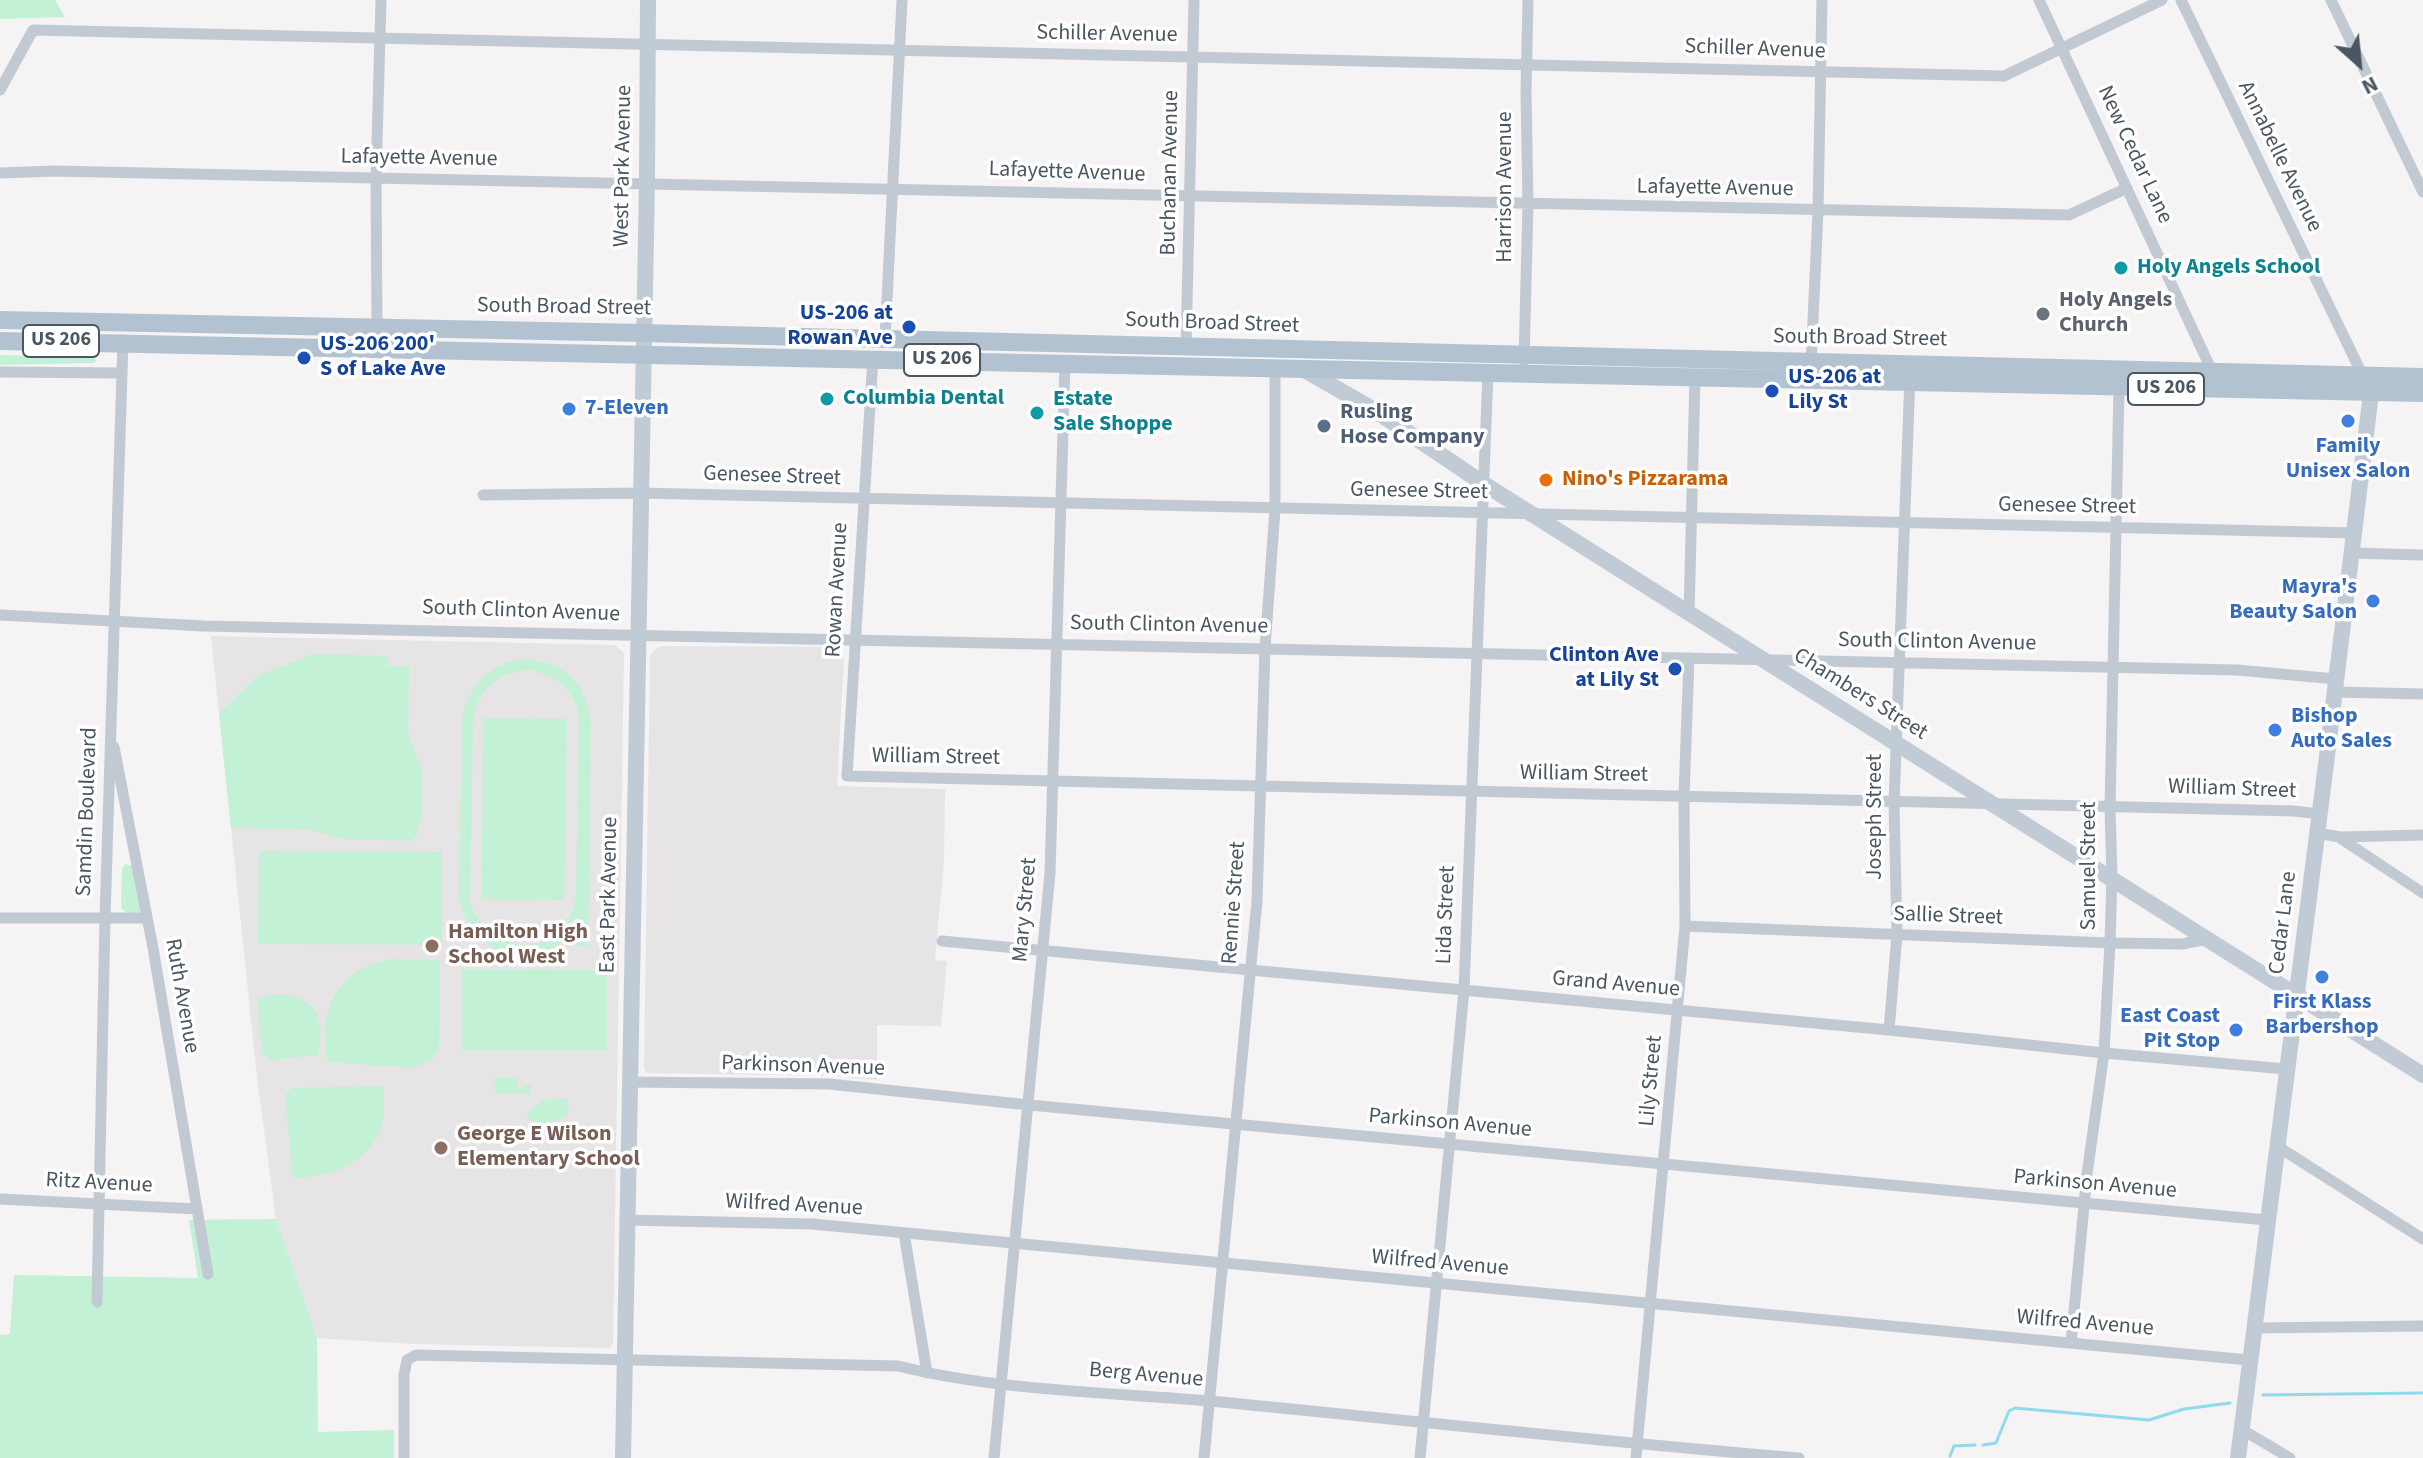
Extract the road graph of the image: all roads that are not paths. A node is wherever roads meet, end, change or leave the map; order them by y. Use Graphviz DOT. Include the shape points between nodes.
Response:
graph roads {
  1 [pos="381,0"];
  2 [pos="648,0"];
  3 [pos="902,0"];
  4 [pos="1194,0"];
  5 [pos="1528,0"];
  6 [pos="1822,0"];
  7 [pos="2039,0"];
  8 [pos="2162,0"];
  9 [pos="2181,0"];
  10 [pos="2331,0"];
  11 [pos="380,39"];
  12 [pos="648,44"];
  13 [pos="2062,48"];
  14 [pos="900,50"];
  15 [pos="1193,57"];
  16 [pos="1526,64"];
  17 [pos="1821,73"];
  18 [pos="0,90"];
  19 [pos="0,173"];
  20 [pos="376,178"];
  21 [pos="647,183"];
  22 [pos="890,188"];
  23 [pos="2127,188"];
  24 [pos="2423,192"];
  25 [pos="1191,197"];
  26 [pos="1528,204"];
  27 [pos="1818,211"];
  28 [pos="0,320"];
  29 [pos="377,329"];
  30 [pos="122,333"];
  31 [pos="643,333"];
  32 [pos="885,339"];
  33 [pos="0,341"];
  34 [pos="1186,348"];
  35 [pos="642,353"];
  36 [pos="1241,357"];
  37 [pos="873,358"];
  38 [pos="1275,358"];
  39 [pos="1811,362"];
  40 [pos="1065,363"];
  41 [pos="1910,363"];
  42 [pos="1524,364"];
  43 [pos="1301,368"];
  44 [pos="2212,371"];
  45 [pos="0,372"];
  46 [pos="1488,372"];
  47 [pos="121,373"];
  48 [pos="2362,374"];
  49 [pos="2423,377"];
  50 [pos="1695,379"];
  51 [pos="1810,381"];
  52 [pos="1910,383"];
  53 [pos="2119,388"];
  54 [pos="2371,393"];
  55 [pos="2423,393"];
  56 [pos="1484,484"];
  57 [pos="641,493"];
  58 [pos="483,495"];
  59 [pos="864,500"];
  60 [pos="1062,504"];
  61 [pos="1275,509"];
  62 [pos="1483,513"];
  63 [pos="1533,515"];
  64 [pos="1691,519"];
  65 [pos="1906,524"];
  66 [pos="2115,528"];
  67 [pos="2355,533"];
  68 [pos="2352,553"];
  69 [pos="2423,555"];
  70 [pos="1689,613"];
  71 [pos="0,615"];
  72 [pos="114,621"];
  73 [pos="638,635"];
  74 [pos="855,639"];
  75 [pos="1058,644"];
  76 [pos="1265,648"];
  77 [pos="1477,653"];
  78 [pos="1689,658"];
  79 [pos="1762,660"];
  80 [pos="1898,663"];
  81 [pos="2112,667"];
  82 [pos="2336,685"];
  83 [pos="2423,694"];
  84 [pos="110,727"];
  85 [pos="1896,744"];
  86 [pos="847,776"];
  87 [pos="1053,780"];
  88 [pos="1261,786"];
  89 [pos="1472,792"];
  90 [pos="1684,797"];
  91 [pos="1894,803"];
  92 [pos="1993,805"];
  93 [pos="2110,807"];
  94 [pos="2319,814"];
  95 [pos="2317,833"];
  96 [pos="2423,835"];
  97 [pos="2340,837"];
  98 [pos="2112,877"];
  99 [pos="2423,893"];
  100 [pos="0,918"];
  101 [pos="105,918"];
  102 [pos="147,918"];
  103 [pos="1685,926"];
  104 [pos="1897,935"];
  105 [pos="2209,938"];
  106 [pos="942,941"];
  107 [pos="2110,943"];
  108 [pos="1043,951"];
  109 [pos="1250,970"];
  110 [pos="1464,990"];
  111 [pos="2297,996"];
  112 [pos="1678,1011"];
  113 [pos="1889,1030"];
  114 [pos="2104,1053"];
  115 [pos="2286,1069"];
  116 [pos="2423,1075"];
  117 [pos="628,1082"];
  118 [pos="1029,1105"];
  119 [pos="1235,1124"];
  120 [pos="1449,1144"];
  121 [pos="2277,1146"];
  122 [pos="1664,1165"];
  123 [pos="0,1199"];
  124 [pos="99,1204"];
  125 [pos="2083,1205"];
  126 [pos="197,1209"];
  127 [pos="626,1220"];
  128 [pos="2267,1220"];
  129 [pos="904,1233"];
  130 [pos="2423,1239"];
  131 [pos="1016,1244"];
  132 [pos="1222,1263"];
  133 [pos="208,1274"];
  134 [pos="1436,1283"];
  135 [pos="97,1302"];
  136 [pos="1651,1304"];
  137 [pos="2423,1326"];
  138 [pos="2253,1328"];
  139 [pos="2071,1343"];
  140 [pos="624,1358"];
  141 [pos="2249,1360"];
  142 [pos="927,1373"];
  143 [pos="1001,1383"];
  144 [pos="1208,1401"];
  145 [pos="1423,1421"];
  146 [pos="2241,1429"];
  147 [pos="1638,1444"];
  148 [pos="404,1458"];
  149 [pos="623,1458"];
  150 [pos="994,1458"];
  151 [pos="1204,1458"];
  152 [pos="1420,1458"];
  153 [pos="1636,1458"];
  154 [pos="1799,1458"];
  155 [pos="2238,1458"];
  156 [pos="2290,1458"];
  1 -- 11 [label="street"];
  2 -- 12 [label="street, West Park Avenue"];
  3 -- 14 [label="street"];
  4 -- 15 [label="street, Buchanan Avenue"];
  5 -- 16 [label="street, Harrison Avenue"];
  6 -- 17 [label="street"];
  7 -- 13 [label="street, New Cedar Lane"];
  8 -- 13 [label="street, Schiller Avenue"];
  9 -- 48 [label="street, Annabelle Avenue"];
  10 -- 24 [label="street"];
  11 -- 12 [label="street, Schiller Avenue"];
  11 -- 18 [label="street, Schiller Avenue" via="33,30"];
  11 -- 20 [label="street"];
  12 -- 14 [label="street, Schiller Avenue"];
  12 -- 21 [label="street, West Park Avenue"];
  13 -- 17 [label="street, Schiller Avenue" via="2004,76"];
  13 -- 23 [label="street, New Cedar Lane"];
  14 -- 15 [label="street, Schiller Avenue"];
  14 -- 22 [label="street"];
  15 -- 16 [label="street, Schiller Avenue"];
  15 -- 25 [label="street, Buchanan Avenue"];
  16 -- 17 [label="street, Schiller Avenue"];
  16 -- 26 [label="street, Harrison Avenue"];
  17 -- 27 [label="street"];
  19 -- 20 [label="street, Lafayette Avenue"];
  20 -- 21 [label="street, Lafayette Avenue"];
  20 -- 29 [label="street"];
  21 -- 22 [label="street, Lafayette Avenue"];
  21 -- 31 [label="street, West Park Avenue"];
  22 -- 25 [label="street, Lafayette Avenue"];
  22 -- 32 [label="street"];
  23 -- 27 [label="street, Lafayette Avenue" via="2069,215"];
  23 -- 44 [label="street, New Cedar Lane"];
  25 -- 26 [label="street, Lafayette Avenue"];
  25 -- 34 [label="street, Buchanan Avenue"];
  26 -- 27 [label="street, Lafayette Avenue"];
  26 -- 42 [label="street, Harrison Avenue"];
  27 -- 39 [label="street"];
  28 -- 30 [label="main road, South Broad Street / US 206"];
  29 -- 30 [label="main road, South Broad Street / US 206"];
  29 -- 31 [label="main road, South Broad Street / US 206"];
  30 -- 33 [label="main road, South Broad Street / US 206"];
  30 -- 35 [label="main road, South Broad Street / US 206"];
  30 -- 47 [label="street, Samdin Boulevard"];
  31 -- 32 [label="main road, South Broad Street / US 206"];
  31 -- 35 [label="street, East Park Avenue"];
  32 -- 34 [label="main road, South Broad Street / US 206"];
  34 -- 36 [label="main road, South Broad Street / US 206"];
  35 -- 37 [label="main road, South Broad Street / US 206"];
  35 -- 57 [label="street, East Park Avenue"];
  36 -- 38 [label="main road, South Broad Street / US 206"];
  36 -- 40 [label="main road, South Broad Street / US 206"];
  37 -- 40 [label="main road, South Broad Street / US 206"];
  37 -- 59 [label="street, Rowan Avenue"];
  38 -- 42 [label="main road, South Broad Street / US 206"];
  38 -- 43 [label="main road, South Broad Street / US 206"];
  38 -- 61 [label="street, Rennie Street"];
  39 -- 41 [label="main road, South Broad Street / US 206"];
  39 -- 42 [label="main road, South Broad Street / US 206"];
  39 -- 51 [label="street"];
  40 -- 60 [label="street, Mary Street"];
  41 -- 44 [label="main road, South Broad Street / US 206"];
  41 -- 52 [label="street, Joseph Street"];
  42 -- 46 [label="main road, South Broad Street / US 206"];
  42 -- 50 [label="main road, South Broad Street / US 206"];
  43 -- 46 [label="main road, South Broad Street / US 206"];
  43 -- 56 [label="street, Chambers Street"];
  44 -- 48 [label="main road, South Broad Street / US 206"];
  45 -- 47 [label="street"];
  46 -- 56 [label="street, Lida Street"];
  47 -- 72 [label="street, Samdin Boulevard"];
  48 -- 49 [label="main road, South Broad Street / US 206"];
  50 -- 51 [label="main road, South Broad Street / US 206"];
  50 -- 64 [label="street"];
  51 -- 52 [label="main road, South Broad Street / US 206"];
  52 -- 53 [label="main road, South Broad Street / US 206"];
  52 -- 65 [label="street, Joseph Street"];
  53 -- 54 [label="main road, South Broad Street / US 206"];
  53 -- 66 [label="street, Samuel Street"];
  54 -- 55 [label="main road, South Broad Street / US 206"];
  54 -- 67 [label="street, Cedar Lane"];
  56 -- 62 [label="street, Lida Street"];
  56 -- 63 [label="street, Chambers Street"];
  57 -- 58 [label="street, Genesee Street"];
  57 -- 59 [label="street, Genesee Street"];
  57 -- 73 [label="street, East Park Avenue"];
  59 -- 60 [label="street, Genesee Street"];
  59 -- 74 [label="street, Rowan Avenue"];
  60 -- 61 [label="street, Genesee Street"];
  60 -- 75 [label="street, Mary Street"];
  61 -- 62 [label="street, Genesee Street"];
  61 -- 76 [label="street, Rennie Street"];
  62 -- 63 [label="street, Genesee Street"];
  62 -- 77 [label="street, Lida Street"];
  63 -- 64 [label="street, Genesee Street"];
  63 -- 70 [label="street, Chambers Street"];
  64 -- 65 [label="street, Genesee Street"];
  64 -- 70 [label="street"];
  65 -- 66 [label="street, Genesee Street"];
  65 -- 80 [label="street, Joseph Street"];
  66 -- 67 [label="street, Genesee Street"];
  66 -- 81 [label="street, Samuel Street"];
  67 -- 68 [label="street, Cedar Lane"];
  68 -- 69 [label="street"];
  68 -- 82 [label="street, Cedar Lane"];
  70 -- 79 [label="street, Chambers Street"];
  71 -- 72 [label="street, South Clinton Avenue"];
  72 -- 73 [label="street, South Clinton Avenue"];
  72 -- 84 [label="street, Samdin Boulevard"];
  73 -- 74 [label="street, South Clinton Avenue"];
  73 -- 117 [label="street, East Park Avenue"];
  74 -- 75 [label="street, South Clinton Avenue"];
  74 -- 86 [label="street, Rowan Avenue"];
  75 -- 76 [label="street, South Clinton Avenue"];
  75 -- 87 [label="street, Mary Street"];
  76 -- 77 [label="street, South Clinton Avenue"];
  76 -- 88 [label="street, Rennie Street"];
  77 -- 78 [label="street, South Clinton Avenue"];
  77 -- 89 [label="street, Lida Street"];
  78 -- 79 [label="street, South Clinton Avenue"];
  78 -- 90 [label="street, Lily Street"];
  79 -- 80 [label="street, South Clinton Avenue"];
  79 -- 85 [label="street, Chambers Street"];
  80 -- 81 [label="street, South Clinton Avenue"];
  80 -- 85 [label="street, Joseph Street"];
  81 -- 82 [label="street, South Clinton Avenue" via="2264,671"];
  81 -- 93 [label="street, Samuel Street"];
  82 -- 83 [label="street, South Clinton Avenue"];
  82 -- 94 [label="street, Cedar Lane"];
  84 -- 101 [label="street, Samdin Boulevard"];
  84 -- 102 [label="street, Ruth Avenue"];
  85 -- 91 [label="street, Joseph Street"];
  85 -- 92 [label="street, Chambers Street"];
  86 -- 87 [label="street, William Street"];
  87 -- 88 [label="street, William Street"];
  87 -- 108 [label="street, Mary Street"];
  88 -- 89 [label="street, William Street"];
  88 -- 109 [label="street, Rennie Street"];
  89 -- 90 [label="street, William Street"];
  89 -- 110 [label="street, Lida Street"];
  90 -- 91 [label="street, William Street"];
  90 -- 103 [label="street, Lily Street"];
  91 -- 92 [label="street, William Street"];
  91 -- 104 [label="street, Joseph Street"];
  92 -- 93 [label="street, William Street"];
  92 -- 98 [label="street, Chambers Street"];
  93 -- 94 [label="street, William Street"];
  93 -- 98 [label="street, Samuel Street"];
  94 -- 95 [label="street, Cedar Lane"];
  95 -- 97 [label="street"];
  95 -- 111 [label="street, Cedar Lane"];
  96 -- 97 [label="street"];
  97 -- 99 [label="street"];
  98 -- 105 [label="street, Chambers Street"];
  98 -- 107 [label="street, Samuel Street"];
  100 -- 101 [label="street"];
  101 -- 102 [label="street"];
  101 -- 124 [label="street, Samdin Boulevard"];
  102 -- 126 [label="street, Ruth Avenue"];
  103 -- 104 [label="street, Sallie Street"];
  103 -- 112 [label="street, Lily Street"];
  104 -- 107 [label="street, Sallie Street"];
  104 -- 113 [label="street, Joseph Street"];
  105 -- 107 [label="street, Sallie Street" via="2182,944"];
  105 -- 111 [label="street, Chambers Street"];
  106 -- 108 [label="street, Grand Avenue"];
  107 -- 114 [label="street, Samuel Street"];
  108 -- 109 [label="street, Grand Avenue"];
  108 -- 118 [label="street, Mary Street"];
  109 -- 110 [label="street, Grand Avenue"];
  109 -- 119 [label="street, Rennie Street"];
  110 -- 112 [label="street, Grand Avenue"];
  110 -- 120 [label="street, Lida Street"];
  111 -- 115 [label="street, Cedar Lane"];
  111 -- 116 [label="street, Chambers Street"];
  112 -- 113 [label="street, Grand Avenue"];
  112 -- 122 [label="street, Lily Street"];
  113 -- 114 [label="street, Grand Avenue"];
  114 -- 115 [label="street, Grand Avenue"];
  114 -- 125 [label="street, Samuel Street"];
  115 -- 121 [label="street, Cedar Lane"];
  117 -- 118 [label="street, Parkinson Avenue" via="829,1084"];
  117 -- 127 [label="street, East Park Avenue"];
  118 -- 119 [label="street, Parkinson Avenue"];
  118 -- 131 [label="street, Mary Street"];
  119 -- 120 [label="street, Parkinson Avenue"];
  119 -- 132 [label="street, Rennie Street"];
  120 -- 122 [label="street, Parkinson Avenue"];
  120 -- 134 [label="street, Lida Street"];
  121 -- 128 [label="street, Cedar Lane"];
  121 -- 130 [label="street"];
  122 -- 125 [label="street, Parkinson Avenue"];
  122 -- 136 [label="street, Lily Street"];
  123 -- 124 [label="street, Ritz Avenue"];
  124 -- 126 [label="street, Ritz Avenue"];
  124 -- 135 [label="street, Samdin Boulevard"];
  125 -- 128 [label="street, Parkinson Avenue"];
  125 -- 139 [label="street, Samuel Street"];
  126 -- 133 [label="street, Ruth Avenue"];
  127 -- 129 [label="street, Wilfred Avenue" via="812,1224"];
  127 -- 140 [label="street, East Park Avenue"];
  128 -- 138 [label="street, Cedar Lane"];
  129 -- 131 [label="street, Wilfred Avenue"];
  129 -- 142 [label="street"];
  131 -- 132 [label="street, Wilfred Avenue"];
  131 -- 143 [label="street, Mary Street"];
  132 -- 134 [label="street, Wilfred Avenue"];
  132 -- 144 [label="street, Rennie Street"];
  134 -- 136 [label="street, Wilfred Avenue"];
  134 -- 145 [label="street, Lida Street"];
  136 -- 139 [label="street, Wilfred Avenue"];
  136 -- 147 [label="street, Lily Street"];
  137 -- 138 [label="street"];
  138 -- 141 [label="street, Cedar Lane"];
  139 -- 141 [label="street, Wilfred Avenue"];
  140 -- 142 [label="street, Berg Avenue" via="898,1366"];
  140 -- 148 [label="street, Berg Avenue" via="416,1355 407,1360 404,1375"];
  140 -- 149 [label="street, East Park Avenue"];
  141 -- 146 [label="street, Cedar Lane"];
  142 -- 143 [label="street, Berg Avenue"];
  143 -- 144 [label="street, Berg Avenue"];
  143 -- 150 [label="street, Mary Street"];
  144 -- 145 [label="street, Berg Avenue"];
  144 -- 151 [label="street, Rennie Street"];
  145 -- 147 [label="street, Berg Avenue"];
  145 -- 152 [label="street, Lida Street"];
  146 -- 155 [label="street, Cedar Lane"];
  146 -- 156 [label="street"];
  147 -- 153 [label="street, Lily Street"];
  147 -- 154 [label="street, Berg Avenue"];
}
